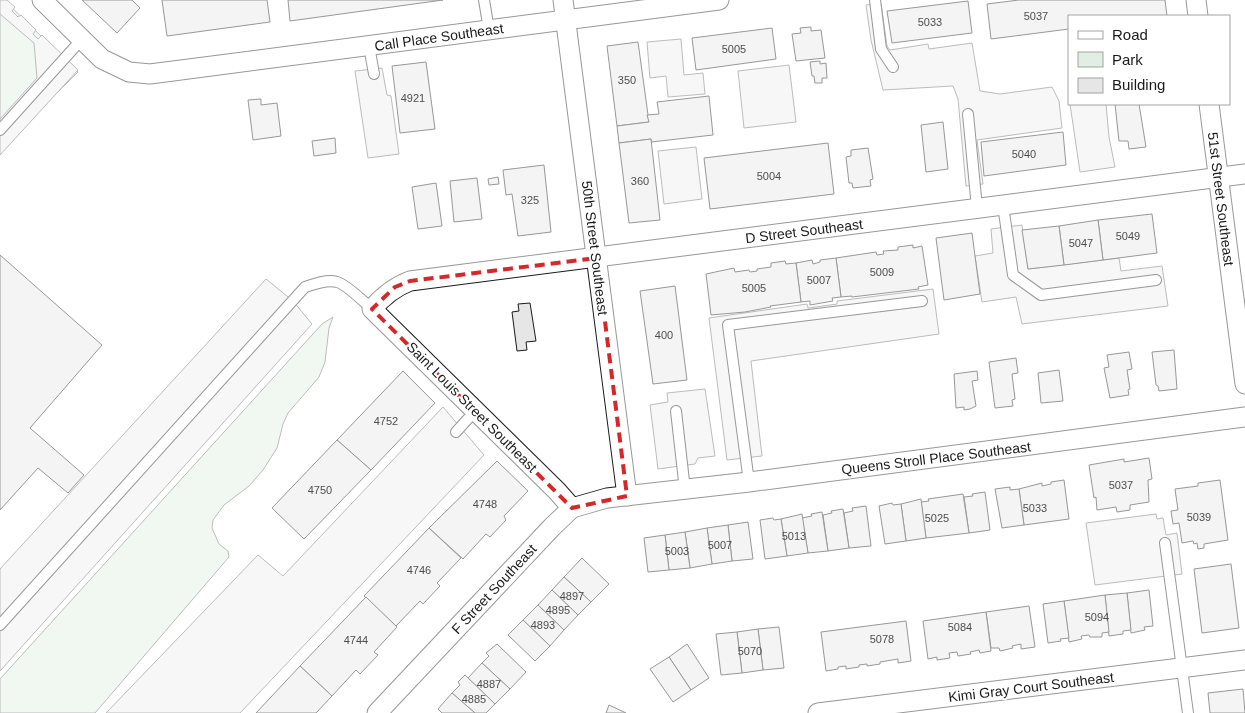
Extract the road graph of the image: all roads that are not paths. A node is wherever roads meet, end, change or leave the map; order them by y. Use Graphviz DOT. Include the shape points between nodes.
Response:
graph roads {
  1 [pos="42,0"];
  2 [pos="484,0"];
  3 [pos="564,0"];
  4 [pos="720,0"];
  5 [pos="875,0"];
  6 [pos="1196,0"];
  7 [pos="1198,15"];
  8 [pos="566,20"];
  9 [pos="489,30"];
  10 [pos="82,39"];
  11 [pos="369,46"];
  12 [pos="893,67"];
  13 [pos="374,74"];
  14 [pos="1209,105"];
  15 [pos="968,114"];
  16 [pos="0,130"];
  17 [pos="1245,174"];
  18 [pos="1218,178"];
  19 [pos="1003,205"];
  20 [pos="977,208"];
  21 [pos="597,258"];
  22 [pos="1156,280"];
  23 [pos="1239,288"];
  24 [pos="922,301"];
  25 [pos="372,308"];
  26 [pos="1245,384"];
  27 [pos="475,411"];
  28 [pos="676,411"];
  29 [pos="1245,417"];
  30 [pos="456,432"];
  31 [pos="749,482"];
  32 [pos="685,490"];
  33 [pos="627,496"];
  34 [pos="572,508"];
  35 [pos="1165,543"];
  36 [pos="0,625"];
  37 [pos="1245,660"];
  38 [pos="1182,668"];
  39 [pos="377,713"];
  40 [pos="818,713"];
  41 [pos="1188,713"];
  1 -- 10 [label="street"];
  2 -- 9 [label="lane"];
  3 -- 8 [label="street, 50th Street Southeast"];
  4 -- 8 [label="street, Call Place Southeast"];
  5 -- 12 [label="lane" via="881,50"];
  6 -- 7 [label="street"];
  8 -- 9 [label="street, Call Place Southeast"];
  8 -- 21 [label="street, 50th Street Southeast"];
  9 -- 11 [label="street, Call Place Southeast"];
  10 -- 11 [label="street, Call Place Southeast" via="102,59 120,69 139,74"];
  10 -- 16 [label="lane"];
  11 -- 13 [label="lane"];
  14 -- 18 [label="street, 51st Street Southeast"];
  15 -- 20 [label="lane"];
  17 -- 18 [label="street, D Street Southeast"];
  18 -- 19 [label="street, D Street Southeast"];
  18 -- 23 [label="street, 51st Street Southeast"];
  19 -- 20 [label="street, D Street Southeast"];
  19 -- 22 [label="lane" via="1013,275 1041,295"];
  20 -- 21 [label="street, D Street Southeast"];
  21 -- 25 [label="street, D Street Southeast" via="410,281 395,287"];
  21 -- 33 [label="street, 50th Street Southeast"];
  23 -- 26 [label="street, 51st Street Southeast"];
  24 -- 31 [label="lane" via="728,325"];
  25 -- 27 [label="street, Saint Louis Street Southeast"];
  25 -- 36 [label="lane" via="337,282 319,282 305,287"];
  27 -- 30 [label="lane"];
  27 -- 34 [label="street, Saint Louis Street Southeast"];
  28 -- 32 [label="lane"];
  29 -- 31 [label="street, Queens Stroll Place Southeast"];
  31 -- 32 [label="street, Queens Stroll Place Southeast"];
  32 -- 33 [label="street, Queens Stroll Place Southeast"];
  33 -- 34 [label="street, F Street Southeast"];
  34 -- 39 [label="street, F Street Southeast"];
  35 -- 38 [label="lane"];
  37 -- 38 [label="street, Kimi Gray Court Southeast"];
  38 -- 40 [label="street, Kimi Gray Court Southeast"];
  38 -- 41 [label="lane"];
}
